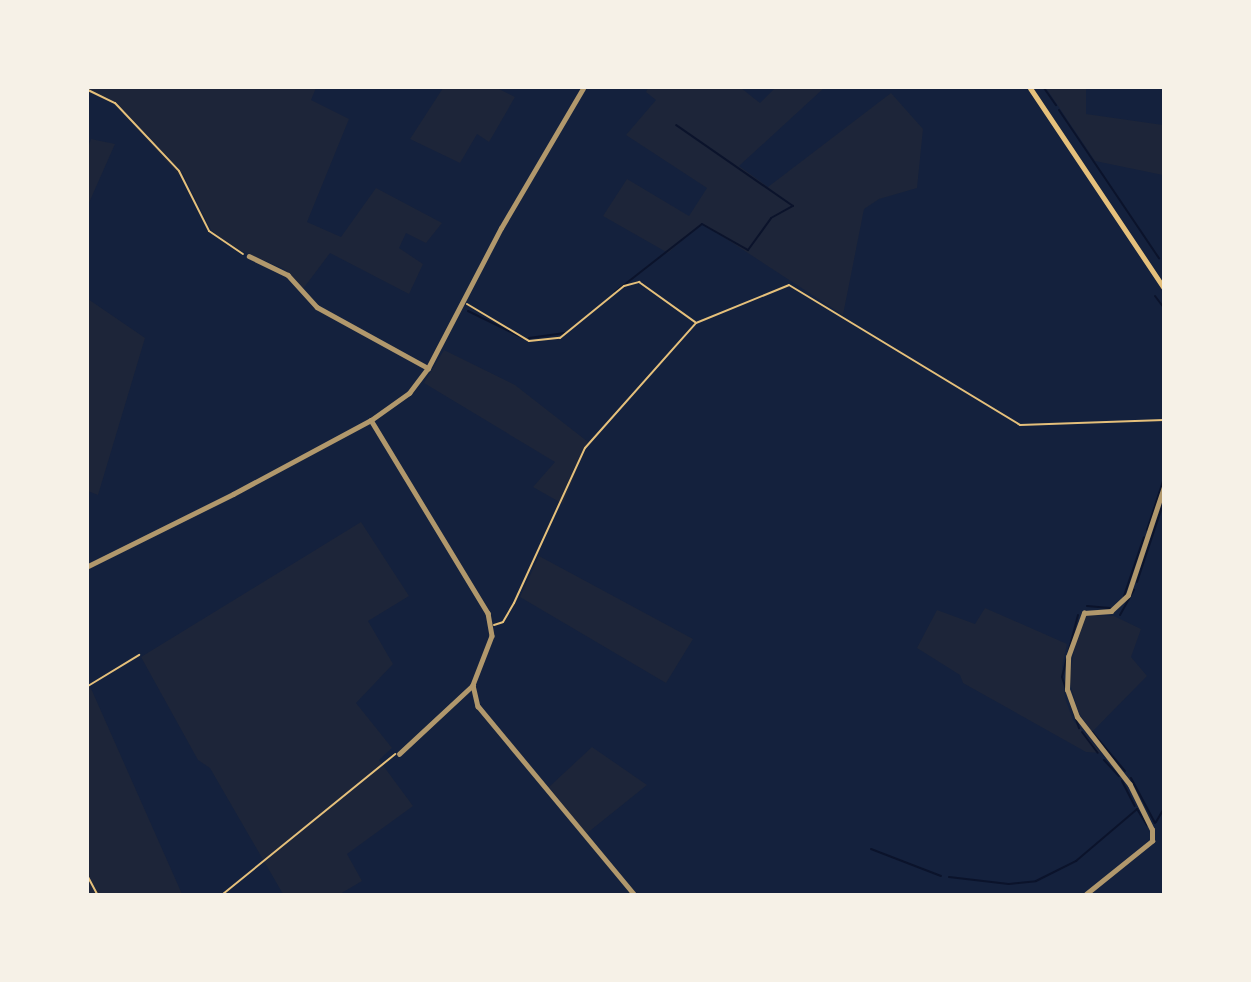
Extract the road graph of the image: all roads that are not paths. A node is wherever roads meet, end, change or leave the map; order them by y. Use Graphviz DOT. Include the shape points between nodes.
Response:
graph roads {
  1 [pos="583,88"];
  2 [pos="1030,88"];
  3 [pos="249,256"];
  4 [pos="1164,288"];
  5 [pos="428,368"];
  6 [pos="371,420"];
  7 [pos="1164,487"];
  8 [pos="88,566"];
  9 [pos="473,685"];
  10 [pos="399,754"];
  11 [pos="634,894"];
  12 [pos="1086,894"];
  1 -- 5 [label="street"];
  2 -- 4 [label="main road"];
  3 -- 5 [label="street" via="288,275 317,307"];
  5 -- 6 [label="street" via="409,393"];
  6 -- 8 [label="street"];
  6 -- 9 [label="street" via="488,613 492,626 489,647"];
  7 -- 12 [label="street" via="1128,595 1111,611 1084,613 1068,657 1067,690 1077,717 1130,785 1152,830 1152,841"];
  9 -- 10 [label="street"];
  9 -- 11 [label="street" via="478,706"];
}
